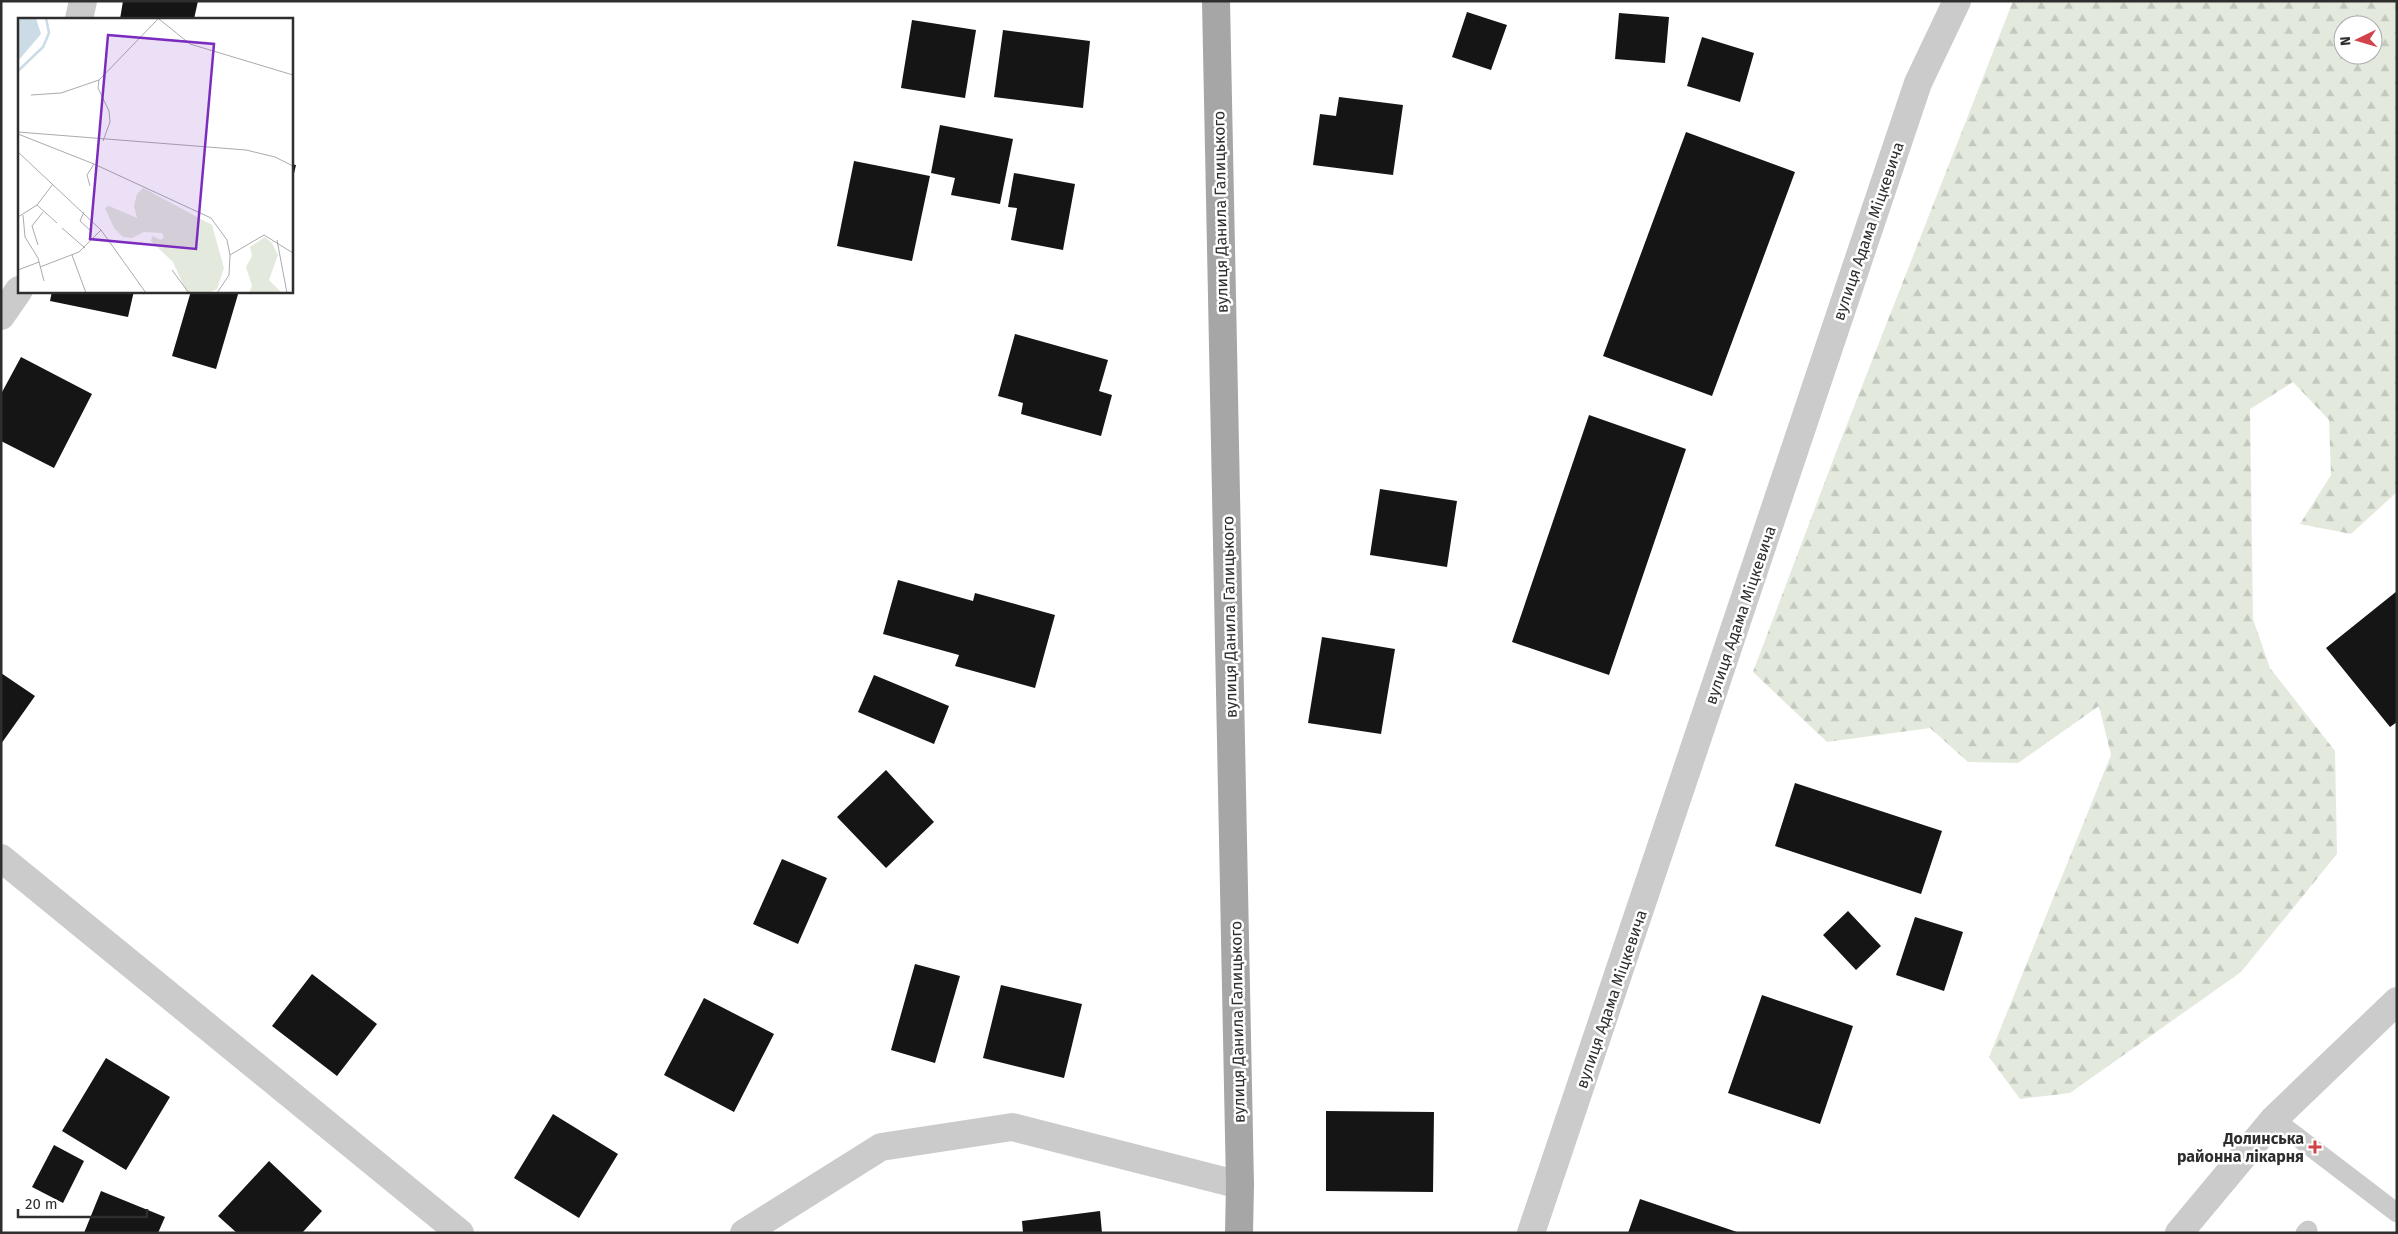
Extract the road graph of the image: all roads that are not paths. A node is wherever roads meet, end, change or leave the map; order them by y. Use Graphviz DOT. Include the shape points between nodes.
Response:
graph roads {
  1 [pos="83,1"];
  2 [pos="1216,1"];
  3 [pos="1957,1"];
  4 [pos="79,18"];
  5 [pos="18,291"];
  6 [pos="1,316"];
  7 [pos="1,858"];
  8 [pos="2397,1001"];
  9 [pos="2274,1119"];
  10 [pos="1240,1185"];
  11 [pos="2397,1213"];
  12 [pos="460,1233"];
  13 [pos="744,1233"];
  14 [pos="1239,1233"];
  15 [pos="1531,1233"];
  16 [pos="2179,1233"];
  1 -- 4 [label="street"];
  2 -- 10 [label="main road, вулиця Данила Галицького"];
  3 -- 15 [label="street, вулиця Адама Міцкевича" via="1915,92"];
  5 -- 6 [label="street"];
  7 -- 12 [label="street"];
  8 -- 9 [label="street"];
  9 -- 11 [label="lane"];
  9 -- 16 [label="street"];
  10 -- 13 [label="street" via="1012,1127 881,1147"];
  10 -- 14 [label="main road, вулиця Данила Галицького"];
}
